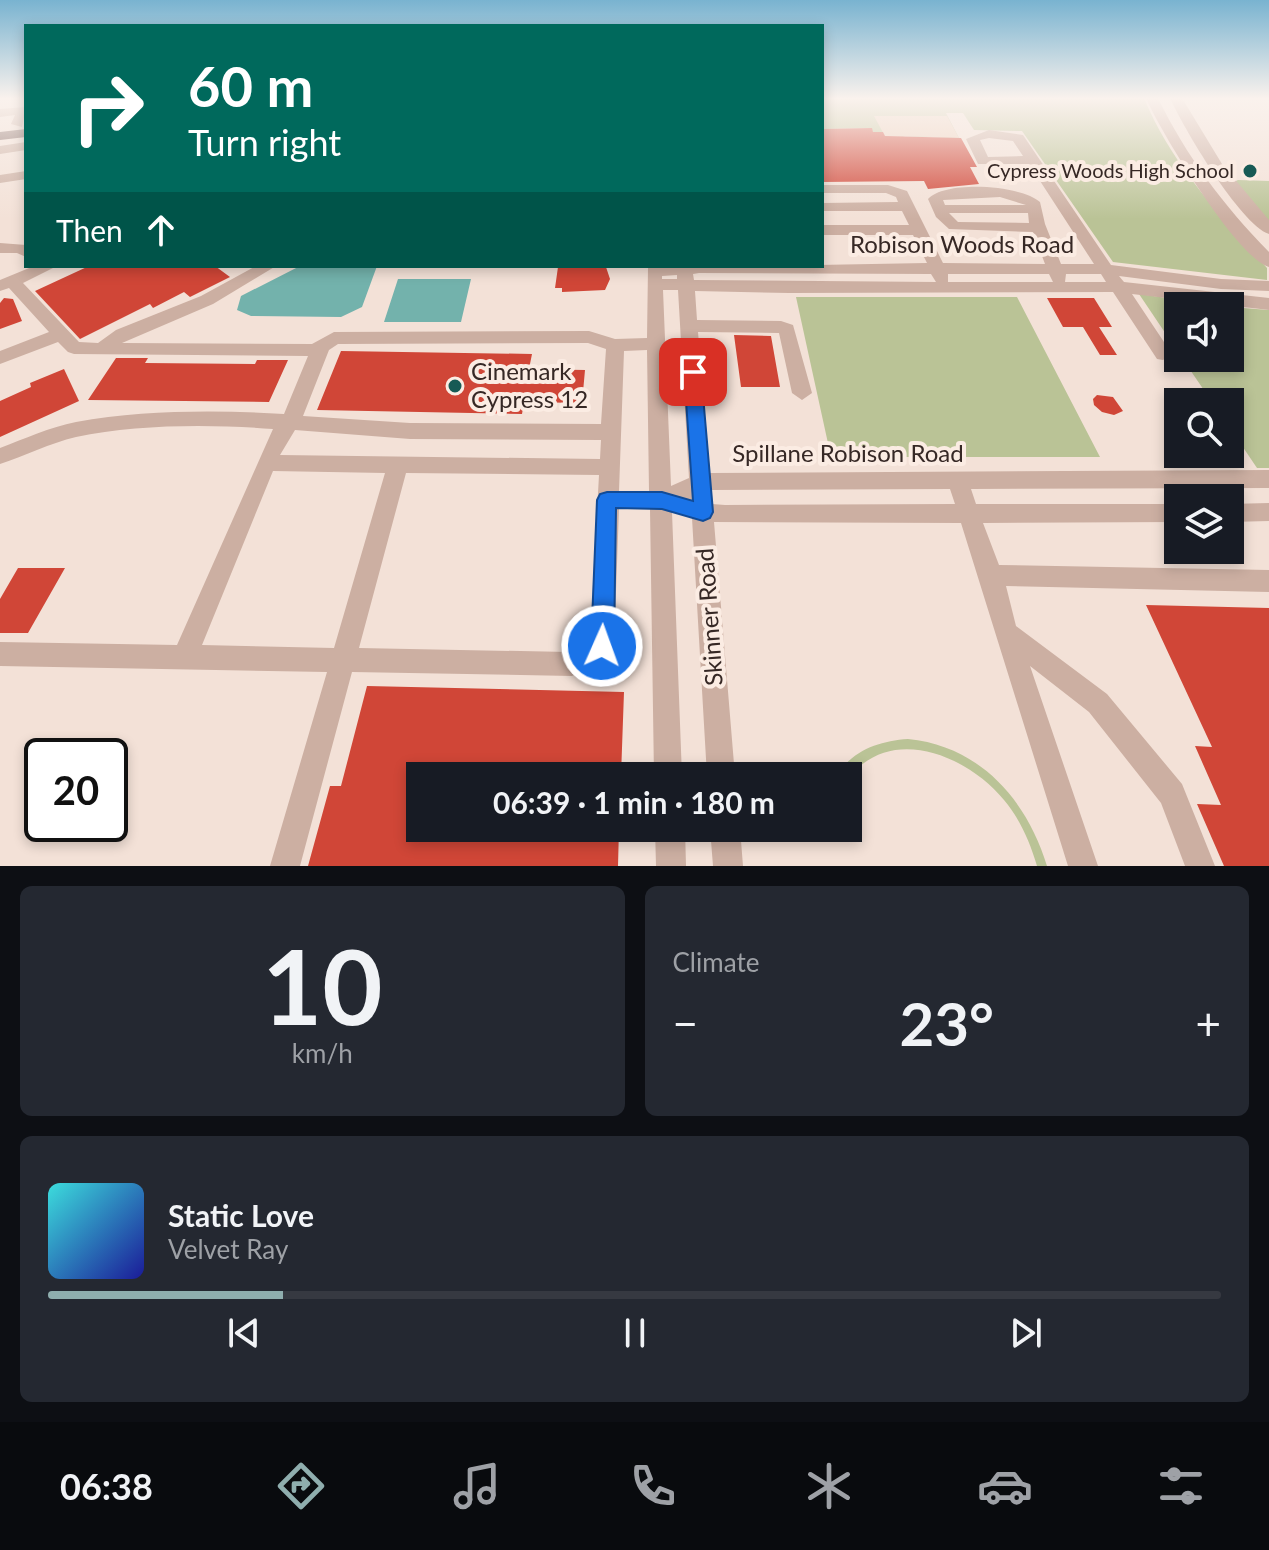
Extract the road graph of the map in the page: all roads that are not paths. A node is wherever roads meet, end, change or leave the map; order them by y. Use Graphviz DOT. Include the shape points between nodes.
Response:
graph roads {
  1 [pos="1172,138"];
  2 [pos="1197,138"];
  3 [pos="24,146"];
  4 [pos="0,148"];
  5 [pos="13,158"];
  6 [pos="1032,160"];
  7 [pos="24,175"];
  8 [pos="0,176"];
  9 [pos="824,189"];
  10 [pos="908,206"];
  11 [pos="824,207"];
  12 [pos="1039,228"];
  13 [pos="1269,229"];
  14 [pos="824,230"];
  15 [pos="919,230"];
  16 [pos="0,248"];
  17 [pos="24,251"];
  18 [pos="1269,262"];
  19 [pos="44,268"];
  20 [pos="264,268"];
  21 [pos="789,268"];
  22 [pos="1053,268"];
  23 [pos="938,269"];
  24 [pos="1105,269"];
  25 [pos="654,274"];
  26 [pos="685,274"];
  27 [pos="6,284"];
  28 [pos="1063,285"];
  29 [pos="1269,286"];
  30 [pos="945,287"];
  31 [pos="1116,287"];
  32 [pos="1269,304"];
  33 [pos="688,326"];
  34 [pos="62,334"];
  35 [pos="656,344"];
  36 [pos="615,345"];
  37 [pos="321,347"];
  38 [pos="102,349"];
  39 [pos="1163,354"];
  40 [pos="0,358"];
  41 [pos="802,393"];
  42 [pos="290,423"];
  43 [pos="383,429"];
  44 [pos="611,432"];
  45 [pos="0,456"];
  46 [pos="267,463"];
  47 [pos="371,464"];
  48 [pos="398,465"];
  49 [pos="608,467"];
  50 [pos="1258,479"];
  51 [pos="957,480"];
  52 [pos="701,482"];
  53 [pos="607,500"];
  54 [pos="662,500"];
  55 [pos="703,512"];
  56 [pos="1269,512"];
  57 [pos="1164,513"];
  58 [pos="1244,513"];
  59 [pos="969,514"];
  60 [pos="991,575"];
  61 [pos="1269,581"];
  62 [pos="1006,633"];
  63 [pos="0,654"];
  64 [pos="185,656"];
  65 [pos="343,661"];
  66 [pos="668,762"];
  67 [pos="720,762"];
  68 [pos="670,842"];
  69 [pos="726,842"];
  70 [pos="285,866"];
  71 [pos="671,866"];
  72 [pos="728,866"];
  73 [pos="1083,866"];
  74 [pos="1200,866"];
  1 -- 18 [label="street" via="1227,218"];
  2 -- 13 [label="street"];
  3 -- 4 [label="street"];
  5 -- 8 [label="street"];
  6 -- 24 [label="street"];
  7 -- 8 [label="street"];
  9 -- 10 [label="street" via="888,189 902,194"];
  10 -- 11 [label="street"];
  10 -- 15 [label="street"];
  12 -- 12 [label="street" via="1033,202 1015,193 935,199 954,226"];
  12 -- 22 [label="street"];
  14 -- 15 [label="street"];
  15 -- 23 [label="street"];
  16 -- 17 [label="street"];
  19 -- 27 [label="street"];
  20 -- 38 [label="street" via="207,300 122,334"];
  21 -- 23 [label="street, Robison Woods Road"];
  21 -- 26 [label="street, Robison Woods Road"];
  22 -- 23 [label="street, Robison Woods Road"];
  22 -- 24 [label="street, Robison Woods Road"];
  22 -- 28 [label="street"];
  23 -- 30 [label="street"];
  24 -- 29 [label="street, Robison Woods Road"];
  24 -- 31 [label="street"];
  25 -- 26 [label="street, Robison Woods Road"];
  25 -- 35 [label="street, Skinner Road"];
  26 -- 30 [label="street, Robison Woods Road"];
  26 -- 33 [label="street, Skinner Road"];
  27 -- 34 [label="street"];
  28 -- 30 [label="street, Robison Woods Road"];
  28 -- 31 [label="street, Robison Woods Road"];
  31 -- 32 [label="street, Robison Woods Road"];
  31 -- 39 [label="street"];
  33 -- 41 [label="street" via="787,329"];
  33 -- 52 [label="street, Skinner Road"];
  34 -- 38 [label="street" via="74,348"];
  34 -- 40 [label="street"];
  35 -- 36 [label="street"];
  35 -- 54 [label="street, Skinner Road"];
  36 -- 37 [label="street" via="589,337 334,338"];
  36 -- 44 [label="street"];
  37 -- 38 [label="street"];
  37 -- 42 [label="street"];
  42 -- 43 [label="street"];
  42 -- 45 [label="street" via="241,419 122,424 73,430"];
  42 -- 46 [label="street"];
  43 -- 44 [label="street"];
  43 -- 47 [label="street"];
  44 -- 49 [label="street"];
  46 -- 47 [label="street"];
  46 -- 64 [label="street"];
  47 -- 48 [label="street"];
  48 -- 49 [label="street"];
  48 -- 65 [label="street"];
  49 -- 53 [label="street"];
  50 -- 51 [label="street, Spillane Robison Road"];
  50 -- 56 [label="street"];
  51 -- 52 [label="street, Spillane Robison Road"];
  51 -- 59 [label="street"];
  52 -- 54 [label="street, Spillane Robison Road"];
  52 -- 55 [label="street, Skinner Road"];
  53 -- 54 [label="street"];
  53 -- 65 [label="street" via="602,646 572,664"];
  54 -- 55 [label="street"];
  54 -- 66 [label="street, Skinner Road"];
  55 -- 59 [label="street"];
  55 -- 67 [label="street, Skinner Road"];
  56 -- 58 [label="street"];
  57 -- 59 [label="street"];
  59 -- 60 [label="street"];
  60 -- 61 [label="street"];
  60 -- 62 [label="street"];
  62 -- 73 [label="street"];
  62 -- 74 [label="street" via="1098,703 1172,794"];
  63 -- 64 [label="street"];
  64 -- 65 [label="street"];
  65 -- 70 [label="street"];
  68 -- 71 [label="street"];
  69 -- 72 [label="street"];
}
